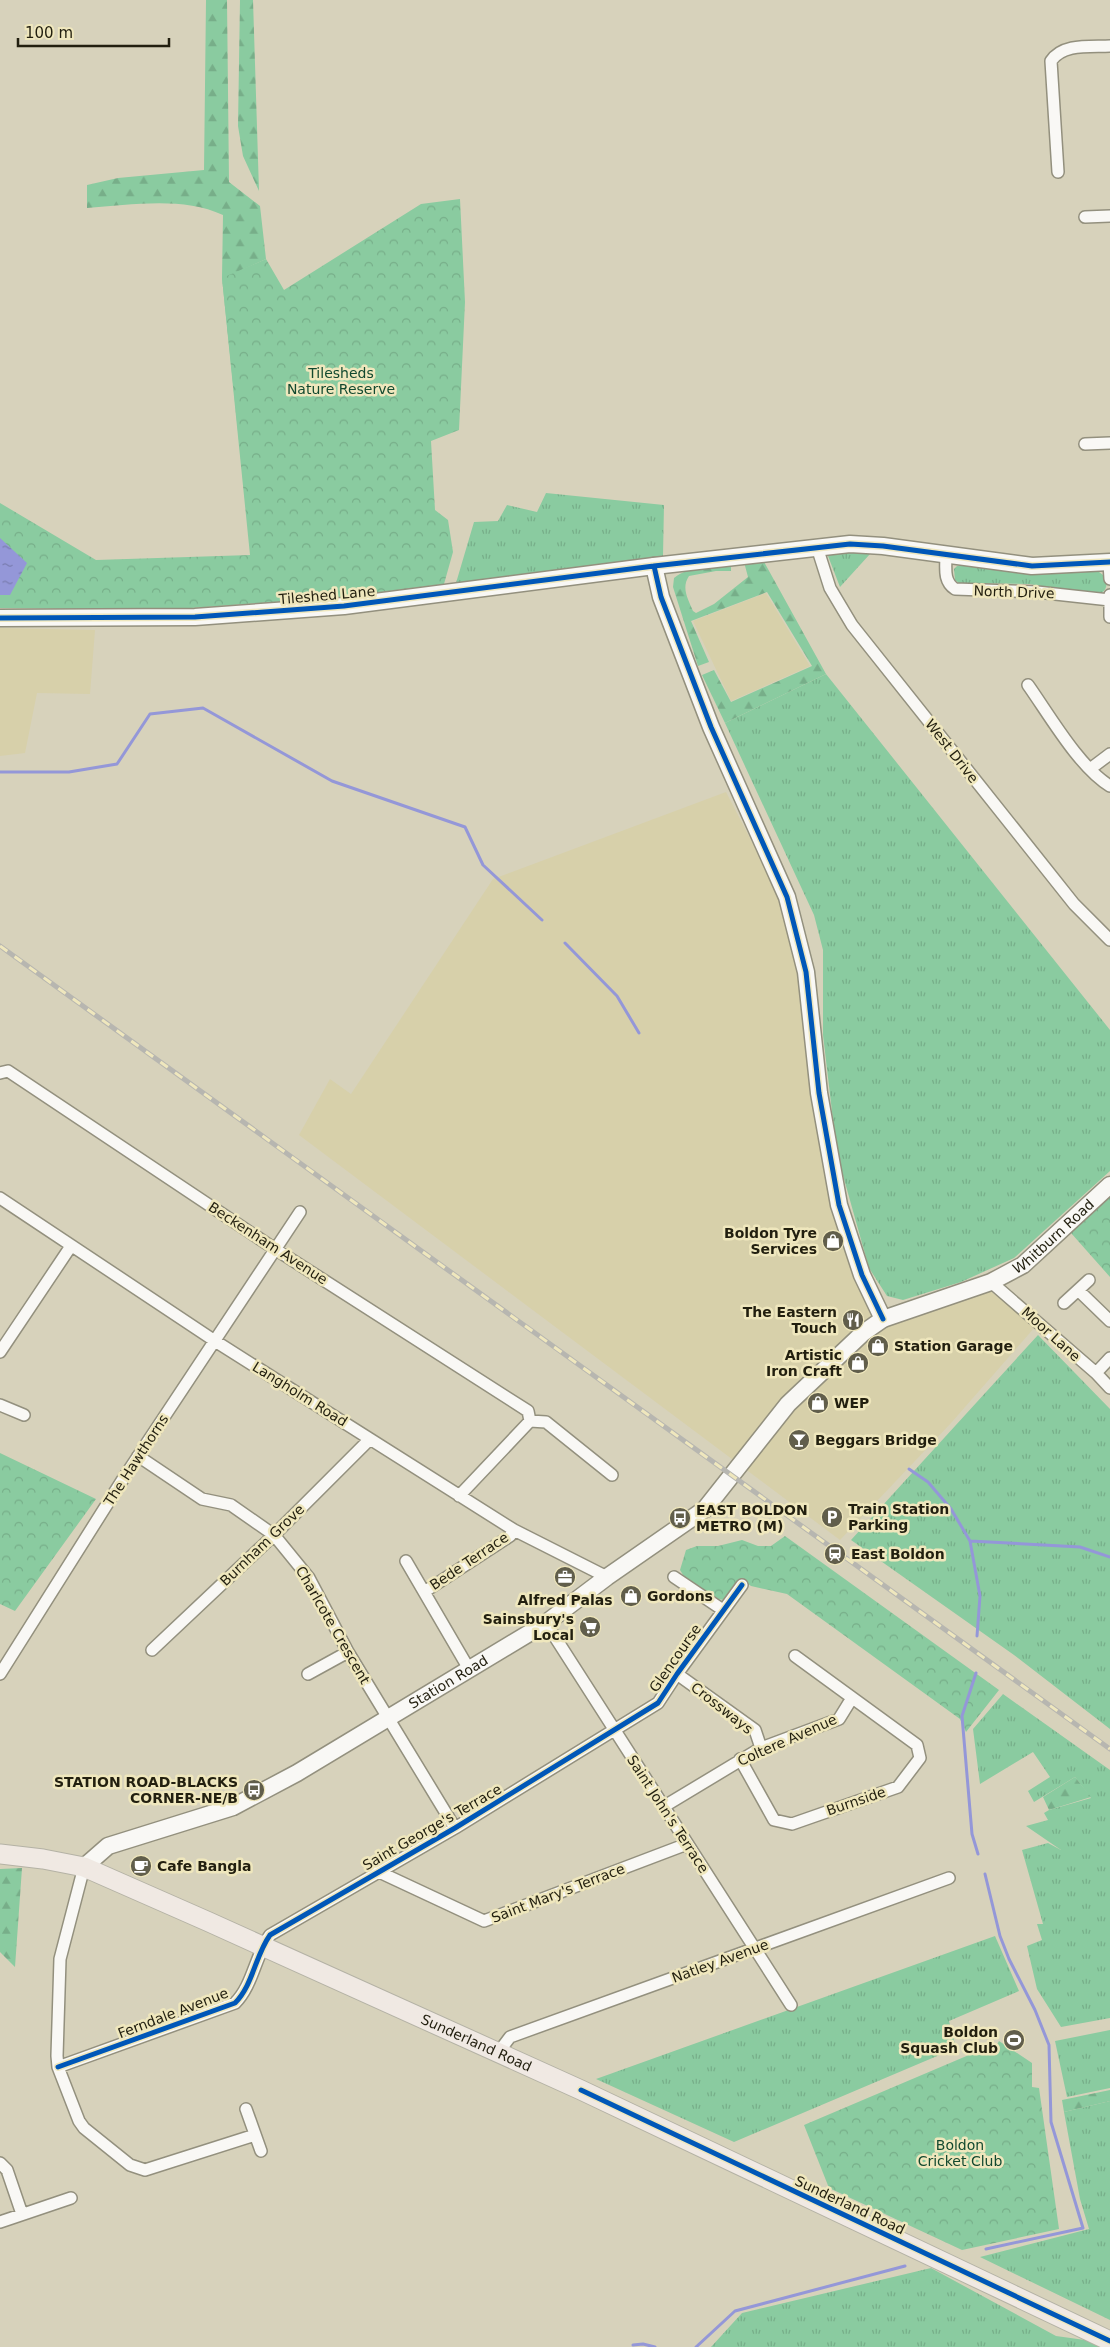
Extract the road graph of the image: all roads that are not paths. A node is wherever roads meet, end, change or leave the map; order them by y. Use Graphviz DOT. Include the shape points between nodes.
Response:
graph roads {
  1 [pos="1110,46"];
  2 [pos="1058,172"];
  3 [pos="1110,216"];
  4 [pos="1085,217"];
  5 [pos="1110,443"];
  6 [pos="1085,444"];
  7 [pos="817,547"];
  8 [pos="946,555"];
  9 [pos="654,566"];
  10 [pos="1110,568"];
  11 [pos="1110,598"];
  12 [pos="1110,617"];
  13 [pos="0,618"];
  14 [pos="1028,685"];
  15 [pos="1110,754"];
  16 [pos="1090,769"];
  17 [pos="1110,786"];
  18 [pos="1110,940"];
  19 [pos="0,1073"];
  20 [pos="1110,1185"];
  21 [pos="0,1198"];
  22 [pos="300,1212"];
  23 [pos="71,1246"];
  24 [pos="276,1249"];
  25 [pos="1089,1280"];
  26 [pos="991,1282"];
  27 [pos="1078,1290"];
  28 [pos="1064,1303"];
  29 [pos="883,1319"];
  30 [pos="1110,1321"];
  31 [pos="215,1341"];
  32 [pos="0,1352"];
  33 [pos="1110,1358"];
  34 [pos="1096,1373"];
  35 [pos="1110,1388"];
  36 [pos="0,1405"];
  37 [pos="24,1415"];
  38 [pos="530,1421"];
  39 [pos="370,1439"];
  40 [pos="138,1456"];
  41 [pos="612,1475"];
  42 [pos="459,1496"];
  43 [pos="514,1530"];
  44 [pos="274,1535"];
  45 [pos="406,1561"];
  46 [pos="608,1577"];
  47 [pos="674,1577"];
  48 [pos="742,1585"];
  49 [pos="424,1592"];
  50 [pos="723,1610"];
  51 [pos="546,1623"];
  52 [pos="152,1650"];
  53 [pos="348,1652"];
  54 [pos="795,1656"];
  55 [pos="470,1669"];
  56 [pos="0,1674"];
  57 [pos="308,1674"];
  58 [pos="676,1674"];
  59 [pos="852,1698"];
  60 [pos="388,1718"];
  61 [pos="615,1731"];
  62 [pos="761,1748"];
  63 [pos="740,1759"];
  64 [pos="663,1807"];
  65 [pos="455,1828"];
  66 [pos="687,1844"];
  67 [pos="0,1854"];
  68 [pos="84,1867"];
  69 [pos="377,1871"];
  70 [pos="949,1878"];
  71 [pos="263,1945"];
  72 [pos="755,1949"];
  73 [pos="791,2005"];
  74 [pos="498,2053"];
  75 [pos="58,2067"];
  76 [pos="246,2109"];
  77 [pos="255,2135"];
  78 [pos="261,2151"];
  79 [pos="0,2163"];
  80 [pos="71,2198"];
  81 [pos="22,2214"];
  82 [pos="0,2222"];
  83 [pos="1110,2341"];
  1 -- 2 [label="street" via="1064,49 1051,61"];
  3 -- 4 [label="street"];
  5 -- 6 [label="street"];
  7 -- 8 [label="street, Tileshed Lane" via="875,545"];
  7 -- 9 [label="street, Tileshed Lane"];
  7 -- 18 [label="street, West Drive" via="830,588 852,626 1074,904"];
  8 -- 10 [label="street, Tileshed Lane" via="1032,566"];
  8 -- 11 [label="street, North Drive" via="946,577 954,589"];
  9 -- 13 [label="street, Tileshed Lane" via="344,606 195,617"];
  9 -- 29 [label="street" via="661,597 712,727 787,897 806,972 819,1093 840,1205 862,1275"];
  11 -- 12 [label="street"];
  14 -- 16 [label="street"];
  15 -- 16 [label="street"];
  16 -- 17 [label="street"];
  19 -- 24 [label="street, Beckenham Avenue" via="8,1072"];
  20 -- 26 [label="street, Whitburn Road" via="1023,1265"];
  21 -- 23 [label="street, Langholm Road"];
  22 -- 24 [label="street, The Hawthorns"];
  23 -- 31 [label="street, Langholm Road"];
  23 -- 32 [label="street"];
  24 -- 31 [label="street, The Hawthorns"];
  24 -- 38 [label="street, Beckenham Avenue" via="528,1412"];
  25 -- 27 [label="street"];
  26 -- 29 [label="street, Whitburn Road"];
  26 -- 34 [label="street, Moor Lane"];
  27 -- 28 [label="street"];
  27 -- 30 [label="street"];
  29 -- 46 [label="street, Station Road" via="788,1404 705,1509"];
  31 -- 39 [label="street, Langholm Road"];
  31 -- 40 [label="street, The Hawthorns"];
  33 -- 34 [label="street"];
  34 -- 35 [label="street, Moor Lane"];
  36 -- 37 [label="street"];
  38 -- 41 [label="street" via="546,1422"];
  38 -- 42 [label="street"];
  39 -- 42 [label="street, Langholm Road"];
  39 -- 44 [label="street, Burnham Grove"];
  40 -- 44 [label="street, Charlcote Crescent" via="202,1499 231,1505"];
  40 -- 56 [label="street, The Hawthorns"];
  42 -- 43 [label="street, Langholm Road"];
  43 -- 46 [label="street, Langholm Road"];
  43 -- 49 [label="street, Bede Terrace" via="510,1536"];
  44 -- 52 [label="street, Burnham Grove"];
  44 -- 53 [label="street, Charlcote Crescent" via="309,1578"];
  45 -- 49 [label="street"];
  46 -- 51 [label="street, Station Road"];
  47 -- 50 [label="street"];
  48 -- 50 [label="street, Glencourse"];
  49 -- 55 [label="street"];
  50 -- 58 [label="street, Glencourse"];
  51 -- 55 [label="street, Station Road"];
  51 -- 61 [label="street, Saint John's Terrace"];
  53 -- 57 [label="street"];
  53 -- 60 [label="street, Charlcote Crescent"];
  54 -- 59 [label="street, Burnside"];
  55 -- 60 [label="street, Station Road"];
  58 -- 61 [label="street, Glencourse" via="658,1703"];
  58 -- 62 [label="street, Crossways" via="755,1730"];
  59 -- 62 [label="street, Coltere Avenue" via="839,1719"];
  59 -- 63 [label="street, Burnside" via="917,1745 920,1758 898,1787 792,1824 774,1820"];
  60 -- 65 [label="street, Charlcote Crescent"];
  60 -- 68 [label="street, Station Road" via="233,1807 108,1846"];
  61 -- 64 [label="street, Saint John's Terrace"];
  61 -- 65 [label="street, Saint George's Terrace"];
  62 -- 63 [label="street, Coltere Avenue"];
  63 -- 64 [label="street, Coltere Avenue"];
  64 -- 66 [label="street, Saint John's Terrace"];
  65 -- 69 [label="street, Saint George's Terrace"];
  66 -- 69 [label="street, Saint Mary's Terrace" via="484,1921"];
  66 -- 72 [label="street, Saint John's Terrace"];
  67 -- 68 [label="main road, Sunderland Road"];
  68 -- 71 [label="main road, Sunderland Road"];
  68 -- 75 [label="street" via="60,1960"];
  69 -- 71 [label="street, Saint George's Terrace" via="270,1935"];
  70 -- 72 [label="street, Natley Avenue"];
  71 -- 74 [label="main road, Sunderland Road"];
  71 -- 75 [label="street, Ferndale Avenue" via="243,1994 235,2003"];
  72 -- 73 [label="street, Saint John's Terrace"];
  72 -- 74 [label="street, Natley Avenue" via="510,2037"];
  74 -- 83 [label="main road, Sunderland Road"];
  75 -- 77 [label="street" via="84,2128 130,2164 145,2170"];
  76 -- 77 [label="street"];
  77 -- 78 [label="street"];
  79 -- 81 [label="street" via="7,2170"];
  80 -- 81 [label="street"];
  81 -- 82 [label="street"];
}
